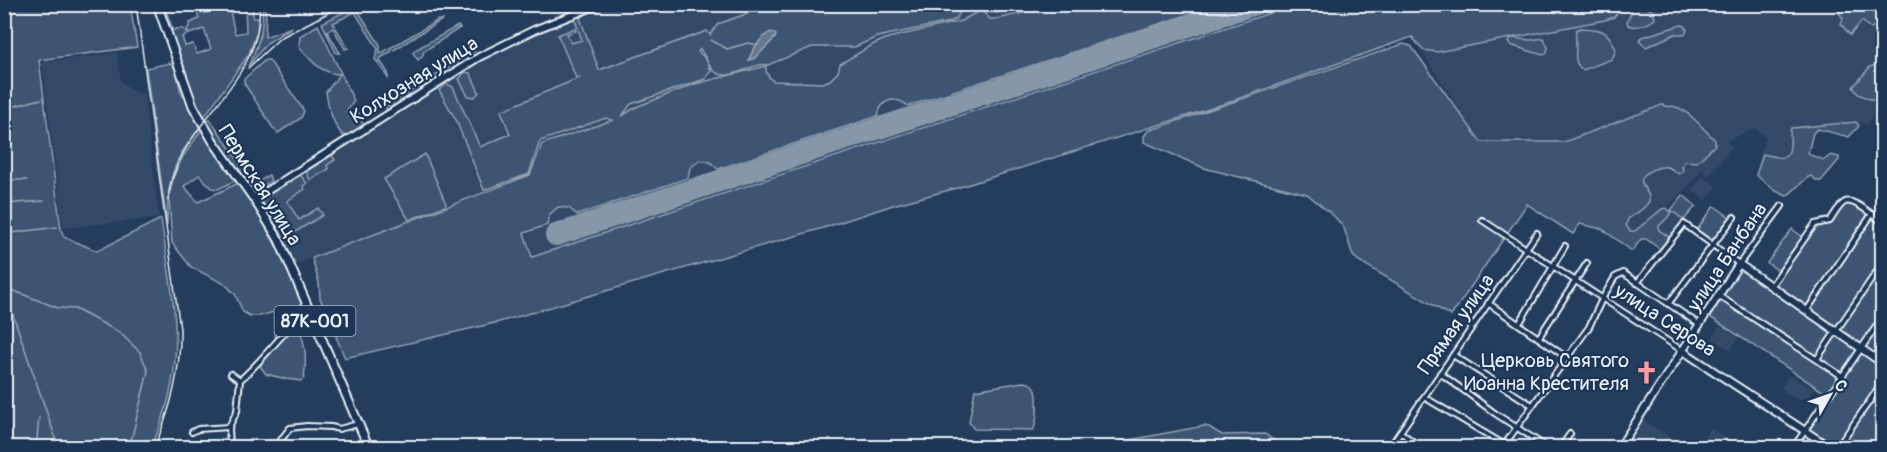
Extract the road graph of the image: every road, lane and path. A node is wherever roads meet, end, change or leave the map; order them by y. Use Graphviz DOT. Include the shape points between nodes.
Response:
graph roads {
  1 [pos="158,4"];
  2 [pos="600,4"];
  3 [pos="254,199"];
  4 [pos="1782,206"];
  5 [pos="1872,214"];
  6 [pos="1734,217"];
  7 [pos="1482,220"];
  8 [pos="1882,222"];
  9 [pos="1537,233"];
  10 [pos="1713,245"];
  11 [pos="1565,246"];
  12 [pos="1526,249"];
  13 [pos="1587,263"];
  14 [pos="1739,264"];
  15 [pos="1882,264"];
  16 [pos="1552,266"];
  17 [pos="1576,281"];
  18 [pos="1638,283"];
  19 [pos="1771,286"];
  20 [pos="1719,296"];
  21 [pos="1602,298"];
  22 [pos="1488,303"];
  23 [pos="1668,304"];
  24 [pos="1807,310"];
  25 [pos="310,311"];
  26 [pos="1882,318"];
  27 [pos="1519,324"];
  28 [pos="1700,325"];
  29 [pos="1836,331"];
  30 [pos="1539,337"];
  31 [pos="1861,348"];
  32 [pos="1683,351"];
  33 [pos="1453,355"];
  34 [pos="1566,357"];
  35 [pos="1817,359"];
  36 [pos="1882,363"];
  37 [pos="1440,373"];
  38 [pos="231,374"];
  39 [pos="1842,376"];
  40 [pos="240,380"];
  41 [pos="1882,383"];
  42 [pos="1424,397"];
  43 [pos="1532,405"];
  44 [pos="359,424"];
  45 [pos="230,427"];
  46 [pos="1515,427"];
  47 [pos="1804,430"];
  48 [pos="192,432"];
  49 [pos="1400,432"];
  50 [pos="1570,434"];
  51 [pos="1502,446"];
  52 [pos="230,447"];
  53 [pos="266,447"];
  54 [pos="369,447"];
  55 [pos="1389,447"];
  56 [pos="1422,447"];
  57 [pos="1548,447"];
  58 [pos="1560,447"];
  59 [pos="1619,447"];
  60 [pos="1793,447"];
  61 [pos="1831,447"];
  62 [pos="1838,447"];
  1 -- 3 [label="main road, Пермская улица / 87К-001" via="193,106"];
  2 -- 3 [label="street, Колхозная улица" via="479,57"];
  3 -- 25 [label="main road, Пермская улица / 87К-001" via="280,243"];
  4 -- 14 [label="street, улица Банбана"];
  5 -- 8 [label="street"];
  5 -- 19 [label="street" via="1854,202 1843,204 1830,221 1815,224"];
  5 -- 24 [label="street"];
  6 -- 10 [label="street"];
  7 -- 12 [label="street, улица Серова"];
  9 -- 12 [label="street, Прямая улица"];
  10 -- 14 [label="street"];
  10 -- 18 [label="street" via="1684,224"];
  10 -- 23 [label="street"];
  11 -- 16 [label="street"];
  12 -- 16 [label="street, улица Серова"];
  12 -- 22 [label="street, Прямая улица"];
  13 -- 17 [label="street"];
  14 -- 19 [label="street"];
  14 -- 20 [label="street, улица Банбана"];
  15 -- 29 [label="street"];
  16 -- 17 [label="street, улица Серова"];
  16 -- 27 [label="street"];
  17 -- 21 [label="street, улица Серова"];
  17 -- 30 [label="street"];
  18 -- 21 [label="street" via="1623,273"];
  18 -- 23 [label="street"];
  19 -- 24 [label="street"];
  20 -- 28 [label="street, улица Банбана"];
  20 -- 35 [label="street"];
  21 -- 32 [label="street, улица Серова"];
  21 -- 34 [label="street" via="1589,327"];
  22 -- 27 [label="street"];
  22 -- 33 [label="street, Прямая улица"];
  23 -- 28 [label="street"];
  24 -- 29 [label="street"];
  25 -- 40 [label="street"];
  25 -- 44 [label="main road, Пермская улица / 87К-001"];
  26 -- 31 [label="street"];
  27 -- 30 [label="street"];
  28 -- 32 [label="street, улица Банбана"];
  29 -- 31 [label="street"];
  29 -- 35 [label="street"];
  30 -- 34 [label="street"];
  31 -- 36 [label="street"];
  31 -- 39 [label="street"];
  32 -- 47 [label="street, улица Серова"];
  32 -- 59 [label="street, улица Банбана"];
  33 -- 37 [label="street, Прямая улица"];
  33 -- 43 [label="street"];
  34 -- 43 [label="street"];
  35 -- 39 [label="street"];
  37 -- 42 [label="street, Прямая улица"];
  37 -- 46 [label="street"];
  38 -- 40 [label="street"];
  39 -- 47 [label="street"];
  40 -- 45 [label="street" via="237,411"];
  41 -- 62 [label="street"];
  42 -- 49 [label="street, Прямая улица"];
  42 -- 51 [label="street"];
  43 -- 46 [label="street"];
  44 -- 53 [label="street" via="339,429 290,428 277,445"];
  44 -- 54 [label="main road, Пермская улица / 87К-001"];
  45 -- 48 [label="street"];
  45 -- 52 [label="street"];
  46 -- 51 [label="street"];
  46 -- 57 [label="street"];
  47 -- 60 [label="street"];
  47 -- 61 [label="street, улица Серова"];
  49 -- 55 [label="street, Прямая улица"];
  49 -- 56 [label="street"];
  50 -- 58 [label="street"];
}
